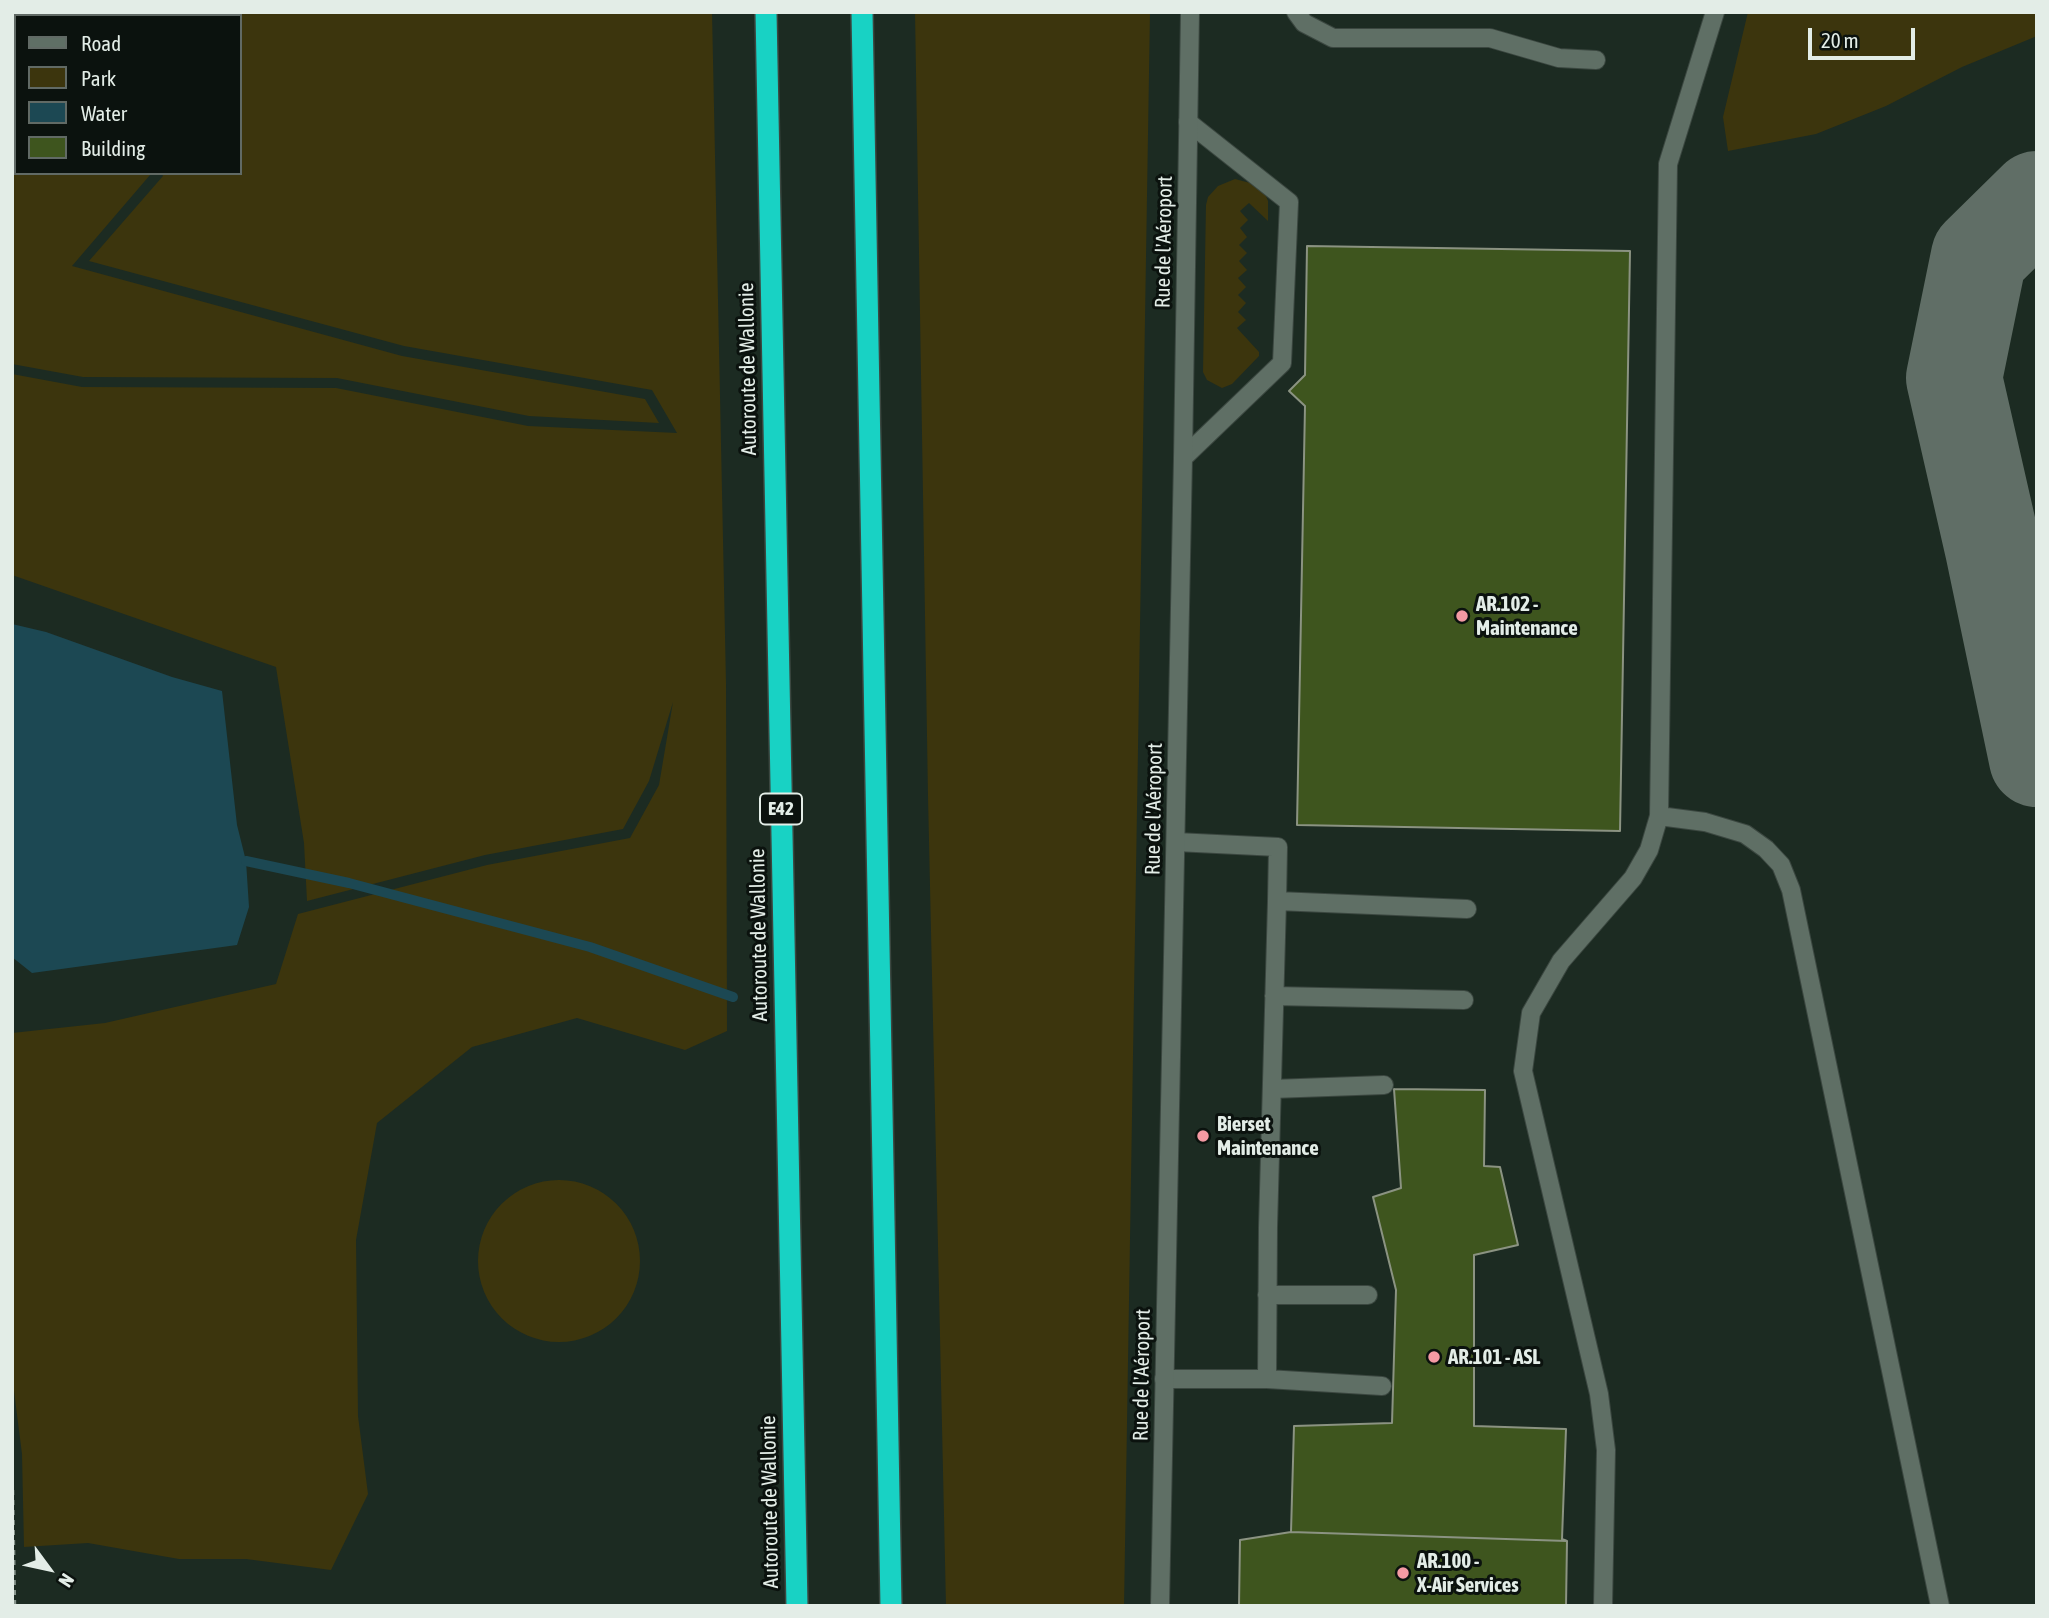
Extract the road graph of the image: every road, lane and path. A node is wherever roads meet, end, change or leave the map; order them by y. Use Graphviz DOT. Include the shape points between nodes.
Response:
graph roads {
  1 [pos="766,12"];
  2 [pos="862,12"];
  3 [pos="1190,12"];
  4 [pos="1296,12"];
  5 [pos="1715,12"];
  6 [pos="1595,60"];
  7 [pos="1188,122"];
  8 [pos="1183,458"];
  9 [pos="1659,816"];
  10 [pos="1176,842"];
  11 [pos="1277,901"];
  12 [pos="1467,909"];
  13 [pos="1274,996"];
  14 [pos="1464,1000"];
  15 [pos="1384,1085"];
  16 [pos="1272,1088"];
  17 [pos="1267,1295"];
  18 [pos="1368,1295"];
  19 [pos="1164,1378"];
  20 [pos="1267,1379"];
  21 [pos="1382,1386"];
  22 [pos="12,1490"];
  23 [pos="15,1606"];
  24 [pos="797,1606"];
  25 [pos="891,1606"];
  26 [pos="1160,1606"];
  27 [pos="1604,1606"];
  28 [pos="1940,1606"];
  1 -- 24 [label="highway, Autoroute de Wallonie / E42"];
  2 -- 25 [label="highway"];
  3 -- 7 [label="street, Rue de l'Aéroport"];
  4 -- 6 [label="street" via="1304,23 1333,38 1490,38 1559,58"];
  5 -- 9 [label="street" via="1668,164"];
  7 -- 8 [label="street, Rue de l'Aéroport"];
  7 -- 8 [label="street" via="1289,202 1282,363"];
  8 -- 10 [label="street, Rue de l'Aéroport"];
  9 -- 27 [label="street" via="1649,850 1633,878 1561,961 1531,1013 1523,1072 1599,1394 1606,1450"];
  9 -- 28 [label="street" via="1705,822 1745,834 1781,865 1791,890"];
  10 -- 11 [label="street" via="1278,847"];
  10 -- 19 [label="street, Rue de l'Aéroport"];
  11 -- 12 [label="street"];
  11 -- 13 [label="street"];
  13 -- 14 [label="street"];
  13 -- 16 [label="street"];
  15 -- 16 [label="street"];
  16 -- 17 [label="street"];
  17 -- 18 [label="street"];
  17 -- 20 [label="street"];
  19 -- 20 [label="street"];
  19 -- 26 [label="street, Rue de l'Aéroport"];
  20 -- 21 [label="street"];
  22 -- 23 [label="path"];
}
